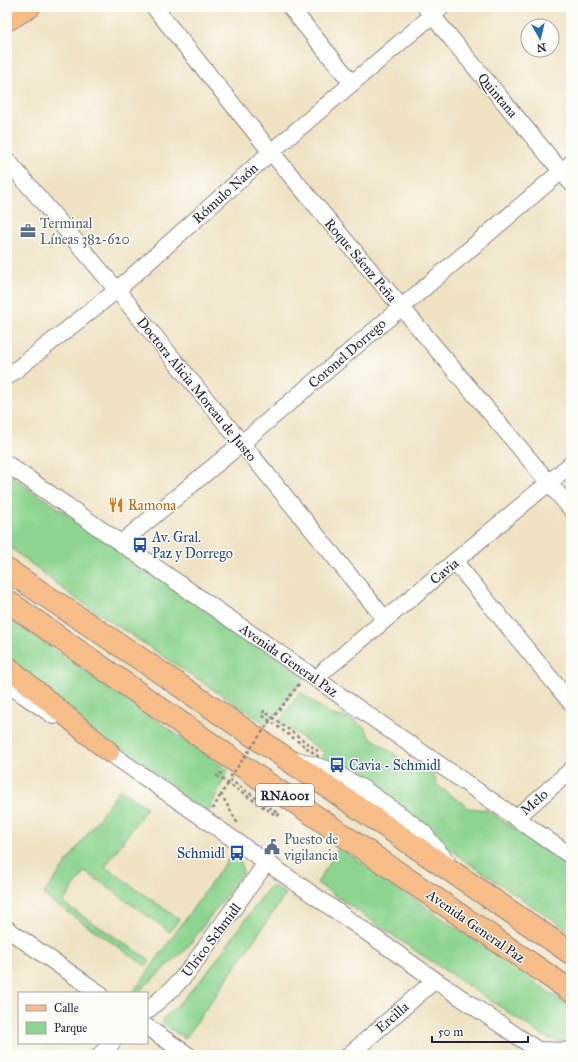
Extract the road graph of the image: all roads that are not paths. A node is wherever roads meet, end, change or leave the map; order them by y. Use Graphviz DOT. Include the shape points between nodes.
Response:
graph roads {
  1 [pos="154,7"];
  2 [pos="290,7"];
  3 [pos="433,10"];
  4 [pos="352,83"];
  5 [pos="271,152"];
  6 [pos="7,160"];
  7 [pos="568,172"];
  8 [pos="117,290"];
  9 [pos="401,307"];
  10 [pos="7,377"];
  11 [pos="242,443"];
  12 [pos="7,464"];
  13 [pos="571,464"];
  14 [pos="548,483"];
  15 [pos="571,509"];
  16 [pos="121,543"];
  17 [pos="7,561"];
  18 [pos="455,562"];
  19 [pos="7,570"];
  20 [pos="37,590"];
  21 [pos="9,604"];
  22 [pos="385,619"];
  23 [pos="7,666"];
  24 [pos="312,676"];
  25 [pos="7,684"];
  26 [pos="571,703"];
  27 [pos="108,752"];
  28 [pos="571,770"];
  29 [pos="516,818"];
  30 [pos="571,856"];
  31 [pos="268,862"];
  32 [pos="7,929"];
  33 [pos="547,936"];
  34 [pos="571,949"];
  35 [pos="571,952"];
  36 [pos="435,980"];
  37 [pos="567,989"];
  38 [pos="98,992"];
  39 [pos="148,1010"];
  40 [pos="148,1027"];
  41 [pos="111,1044"];
  42 [pos="571,1051"];
  43 [pos="542,1053"];
  44 [pos="100,1055"];
  45 [pos="188,1055"];
  46 [pos="349,1055"];
  1 -- 5 [label="street, Roque Sáenz Peña"];
  2 -- 4 [label="street"];
  3 -- 4 [label="street, Rómulo Naón"];
  3 -- 7 [label="street, Quintana"];
  4 -- 5 [label="street, Rómulo Naón"];
  5 -- 8 [label="street, Rómulo Naón"];
  5 -- 9 [label="street, Roque Sáenz Peña"];
  6 -- 8 [label="street, Doctora Alicia Moreau de Justo"];
  7 -- 9 [label="street, Coronel Dorrego"];
  8 -- 10 [label="street, Rómulo Naón"];
  8 -- 11 [label="street, Doctora Alicia Moreau de Justo"];
  9 -- 11 [label="street, Coronel Dorrego"];
  9 -- 14 [label="street, Roque Sáenz Peña"];
  11 -- 16 [label="street, Coronel Dorrego"];
  11 -- 22 [label="street, Doctora Alicia Moreau de Justo"];
  12 -- 16 [label="street, Avenida General Paz"];
  13 -- 14 [label="street, Cavia"];
  14 -- 15 [label="street, Roque Sáenz Peña"];
  14 -- 18 [label="street, Cavia"];
  16 -- 24 [label="street, Avenida General Paz"];
  17 -- 20 [label="highway"];
  18 -- 22 [label="street, Cavia"];
  18 -- 26 [label="street"];
  19 -- 20 [label="highway, RNA001"];
  20 -- 33 [label="highway, RNA001"];
  21 -- 37 [label="highway, Avenida General Paz / RNA001"];
  22 -- 24 [label="street, Cavia" via="325,670"];
  23 -- 27 [label="main road"];
  24 -- 29 [label="street, Avenida General Paz"];
  25 -- 27 [label="street"];
  27 -- 31 [label="street"];
  28 -- 29 [label="street, Melo"];
  29 -- 30 [label="street, Avenida General Paz"];
  31 -- 36 [label="street"];
  31 -- 39 [label="street, Ulrico Schmidl" via="187,973"];
  32 -- 38 [label="street"];
  33 -- 34 [label="highway"];
  33 -- 35 [label="highway, RNA001"];
  36 -- 43 [label="street"];
  36 -- 46 [label="street, Ercilla"];
  40 -- 45 [label="street"];
  41 -- 44 [label="street"];
  42 -- 43 [label="street"];
}
